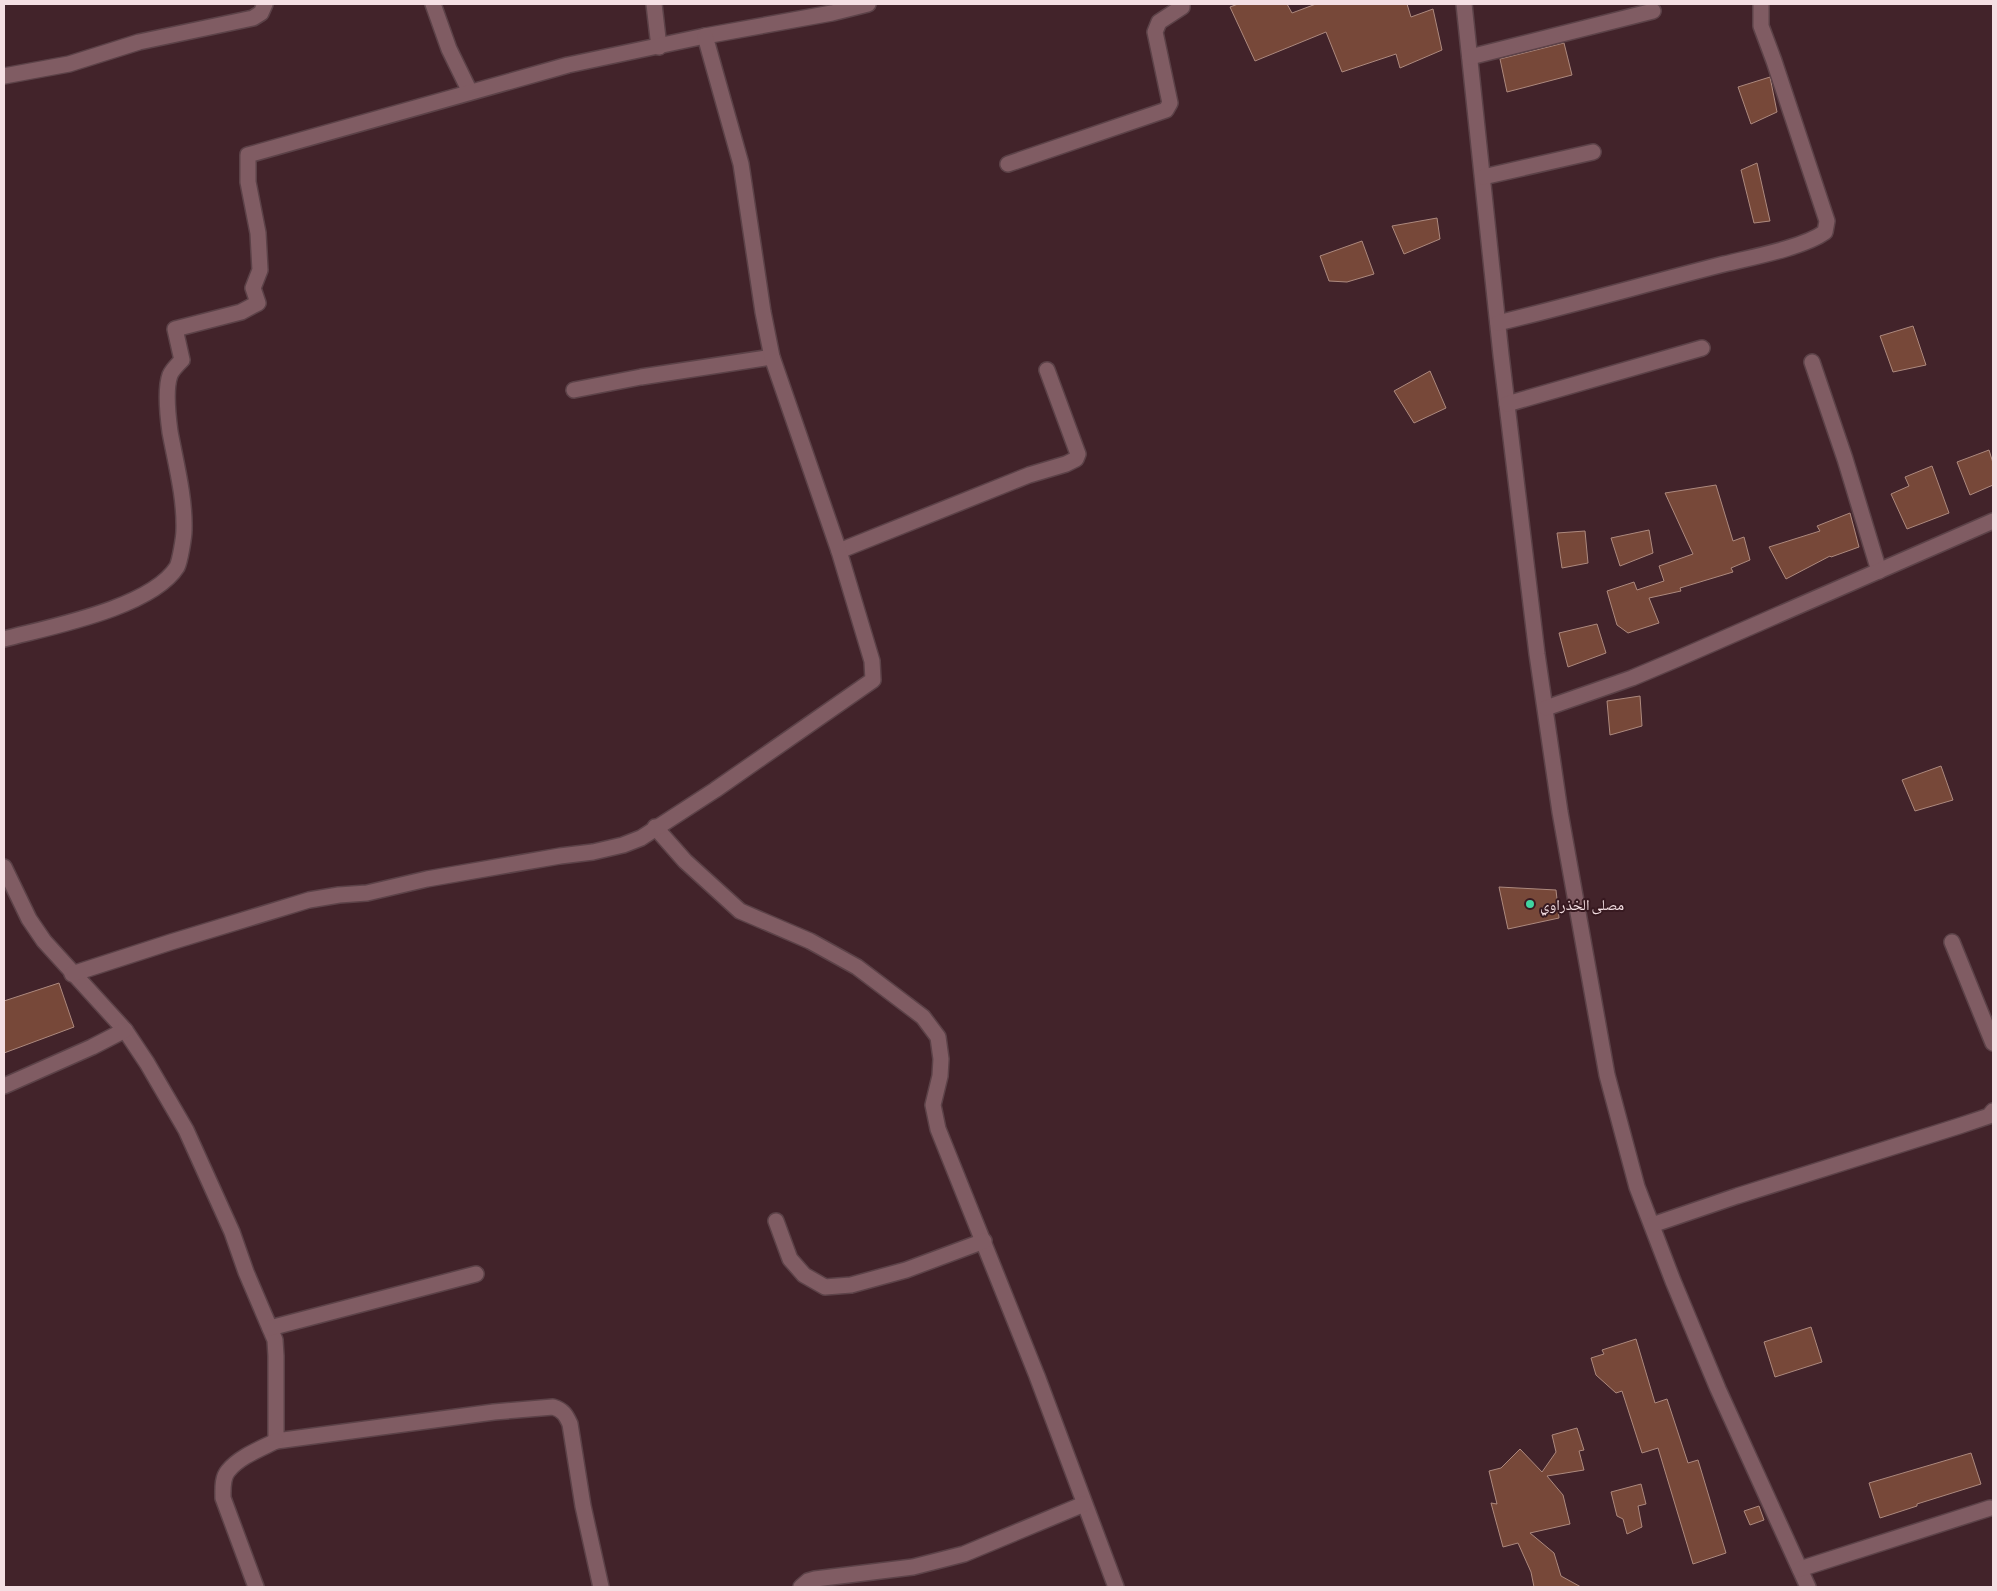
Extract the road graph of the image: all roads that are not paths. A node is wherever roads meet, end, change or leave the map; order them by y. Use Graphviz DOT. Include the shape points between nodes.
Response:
graph roads {
  1 [pos="265,4"];
  2 [pos="434,4"];
  3 [pos="654,4"];
  4 [pos="868,4"];
  5 [pos="1182,4"];
  6 [pos="1464,4"];
  7 [pos="1761,4"];
  8 [pos="830,8"];
  9 [pos="1653,11"];
  10 [pos="705,36"];
  11 [pos="659,46"];
  12 [pos="1470,57"];
  13 [pos="4,76"];
  14 [pos="470,92"];
  15 [pos="1593,152"];
  16 [pos="1008,164"];
  17 [pos="1483,177"];
  18 [pos="1498,323"];
  19 [pos="1702,348"];
  20 [pos="772,357"];
  21 [pos="1812,362"];
  22 [pos="1047,370"];
  23 [pos="574,390"];
  24 [pos="1507,404"];
  25 [pos="1993,521"];
  26 [pos="840,551"];
  27 [pos="1879,570"];
  28 [pos="4,639"];
  29 [pos="1546,708"];
  30 [pos="655,827"];
  31 [pos="4,867"];
  32 [pos="1952,942"];
  33 [pos="72,974"];
  34 [pos="124,1030"];
  35 [pos="1993,1043"];
  36 [pos="4,1086"];
  37 [pos="1993,1111"];
  38 [pos="776,1221"];
  39 [pos="1652,1226"];
  40 [pos="984,1241"];
  41 [pos="476,1274"];
  42 [pos="270,1328"];
  43 [pos="276,1441"];
  44 [pos="1084,1504"];
  45 [pos="1990,1508"];
  46 [pos="1800,1569"];
  47 [pos="256,1587"];
  48 [pos="601,1587"];
  49 [pos="801,1587"];
  50 [pos="1116,1587"];
  51 [pos="1808,1587"];
  1 -- 13 [label="street" via="261,13 253,18 138,42 69,64"];
  2 -- 14 [label="street" via="449,49"];
  3 -- 11 [label="street"];
  4 -- 8 [label="street"];
  5 -- 16 [label="street" via="1159,22 1156,32 1170,103 1166,110"];
  6 -- 12 [label="street"];
  7 -- 18 [label="street" via="1761,26 1827,221 1825,232 1796,245"];
  8 -- 10 [label="street"];
  9 -- 12 [label="street"];
  10 -- 11 [label="street"];
  10 -- 20 [label="street" via="741,164"];
  11 -- 14 [label="street" via="568,65"];
  12 -- 17 [label="street"];
  14 -- 28 [label="street" via="248,155 248,182 258,233 260,270 253,288 258,303 241,312 175,330 182,360 170,374 169,421 185,532 177,566 144,596 106,612"];
  15 -- 17 [label="street"];
  17 -- 18 [label="street"];
  18 -- 24 [label="street"];
  19 -- 24 [label="street"];
  20 -- 23 [label="street"];
  20 -- 26 [label="street"];
  21 -- 27 [label="street"];
  22 -- 26 [label="street" via="1078,454 1076,459"];
  24 -- 29 [label="street"];
  25 -- 27 [label="street"];
  26 -- 30 [label="street" via="872,661 873,680 715,790"];
  27 -- 29 [label="street" via="1677,660"];
  29 -- 39 [label="street" via="1560,812 1607,1075 1637,1187"];
  30 -- 33 [label="street" via="641,838 593,852 465,872 367,893 309,900"];
  30 -- 40 [label="street" via="685,861 740,911 810,941 858,967 923,1016 938,1037 941,1059 933,1105 938,1130"];
  31 -- 33 [label="street" via="29,918"];
  32 -- 35 [label="street"];
  33 -- 34 [label="street"];
  34 -- 36 [label="street"];
  34 -- 42 [label="street" via="186,1130 229,1222"];
  37 -- 39 [label="street" via="1989,1116 1966,1124"];
  38 -- 40 [label="street" via="790,1259 804,1275 824,1287 851,1285 906,1270"];
  39 -- 46 [label="street" via="1710,1369"];
  40 -- 44 [label="street"];
  41 -- 42 [label="street"];
  42 -- 43 [label="street" via="276,1356"];
  43 -- 47 [label="street" via="240,1461 227,1472 223,1483 223,1498"];
  43 -- 48 [label="street" via="494,1412 553,1407 561,1410 570,1424 583,1506"];
  44 -- 49 [label="street" via="964,1554 913,1567 815,1579"];
  44 -- 50 [label="street"];
  45 -- 46 [label="street"];
  46 -- 51 [label="street"];
}
